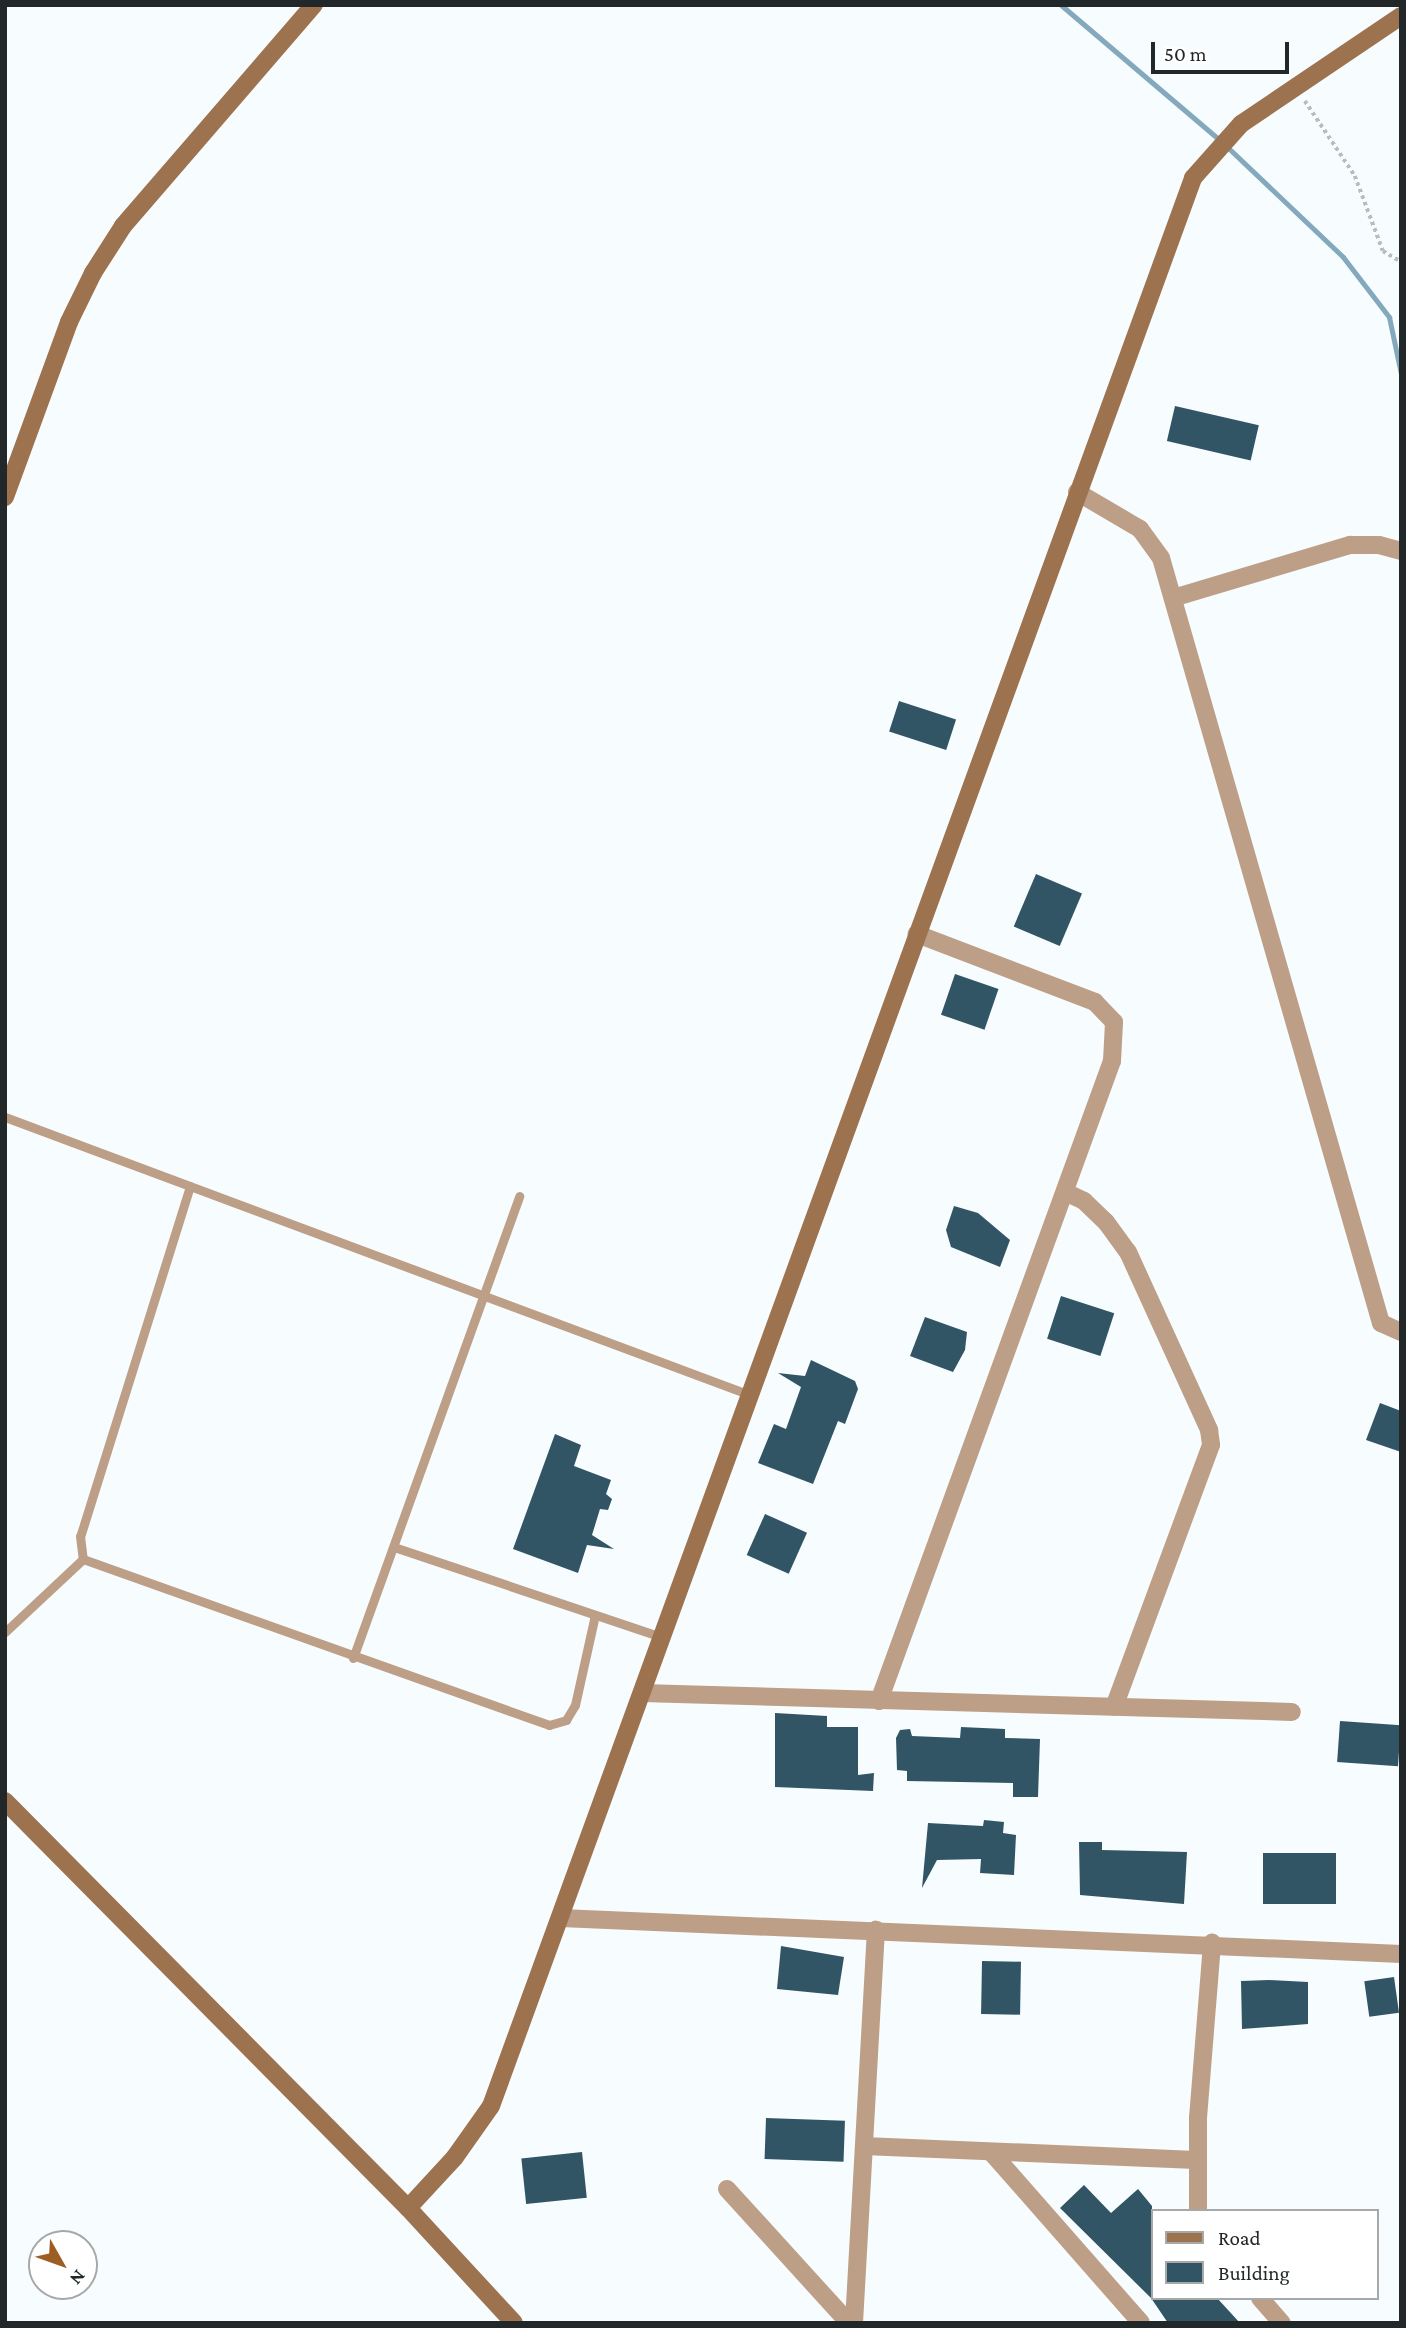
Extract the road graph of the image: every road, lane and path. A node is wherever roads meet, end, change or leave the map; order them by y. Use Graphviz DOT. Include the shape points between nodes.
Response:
graph roads {
  1 [pos="314,5"];
  2 [pos="1401,16"];
  3 [pos="1295,85"];
  4 [pos="1401,262"];
  5 [pos="1077,492"];
  6 [pos="5,497"];
  7 [pos="1401,551"];
  8 [pos="1173,598"];
  9 [pos="917,934"];
  10 [pos="5,1117"];
  11 [pos="190,1186"];
  12 [pos="1065,1192"];
  13 [pos="519,1196"];
  14 [pos="486,1297"];
  15 [pos="1401,1332"];
  16 [pos="750,1395"];
  17 [pos="394,1546"];
  18 [pos="83,1559"];
  19 [pos="596,1615"];
  20 [pos="5,1632"];
  21 [pos="663,1637"];
  22 [pos="353,1658"];
  23 [pos="642,1693"];
  24 [pos="879,1701"];
  25 [pos="1114,1707"];
  26 [pos="1293,1712"];
  27 [pos="5,1801"];
  28 [pos="561,1918"];
  29 [pos="876,1930"];
  30 [pos="1212,1943"];
  31 [pos="1401,1954"];
  32 [pos="864,2146"];
  33 [pos="991,2152"];
  34 [pos="1196,2160"];
  35 [pos="727,2189"];
  36 [pos="408,2208"];
  37 [pos="1198,2209"];
  38 [pos="1262,2300"];
  39 [pos="514,2323"];
  40 [pos="852,2323"];
  41 [pos="1141,2323"];
  42 [pos="1282,2323"];
  1 -- 6 [label="street" via="123,226 93,273 69,322"];
  2 -- 3 [label="street"];
  3 -- 4 [label="path" via="1354,176 1384,251"];
  3 -- 5 [label="street" via="1241,124 1193,178"];
  5 -- 8 [label="street" via="1140,530 1161,558"];
  5 -- 9 [label="street"];
  7 -- 8 [label="street" via="1350,545"];
  8 -- 15 [label="street" via="1381,1323"];
  9 -- 12 [label="street" via="1073,992 1095,1002 1114,1022 1112,1061"];
  9 -- 16 [label="street"];
  10 -- 11 [label="lane"];
  11 -- 14 [label="lane"];
  11 -- 18 [label="lane" via="80,1536"];
  12 -- 24 [label="street"];
  12 -- 25 [label="street" via="1105,1222 1128,1252 1209,1430 1211,1446"];
  13 -- 14 [label="lane"];
  14 -- 16 [label="lane"];
  14 -- 17 [label="lane"];
  16 -- 21 [label="street"];
  17 -- 19 [label="lane"];
  17 -- 22 [label="lane"];
  18 -- 20 [label="lane"];
  18 -- 22 [label="lane"];
  19 -- 21 [label="lane"];
  19 -- 22 [label="lane" via="575,1705 559,1724 540,1723"];
  21 -- 23 [label="street"];
  23 -- 24 [label="street"];
  23 -- 28 [label="street"];
  24 -- 25 [label="street"];
  25 -- 26 [label="street"];
  27 -- 36 [label="street"];
  28 -- 29 [label="street"];
  28 -- 36 [label="street" via="491,2106 455,2158"];
  29 -- 30 [label="street"];
  29 -- 32 [label="street"];
  30 -- 31 [label="street"];
  30 -- 34 [label="street"];
  32 -- 33 [label="street"];
  32 -- 40 [label="street"];
  33 -- 34 [label="street"];
  33 -- 41 [label="street"];
  34 -- 37 [label="street"];
  35 -- 40 [label="street"];
  36 -- 39 [label="street"];
  38 -- 42 [label="street"];
}
